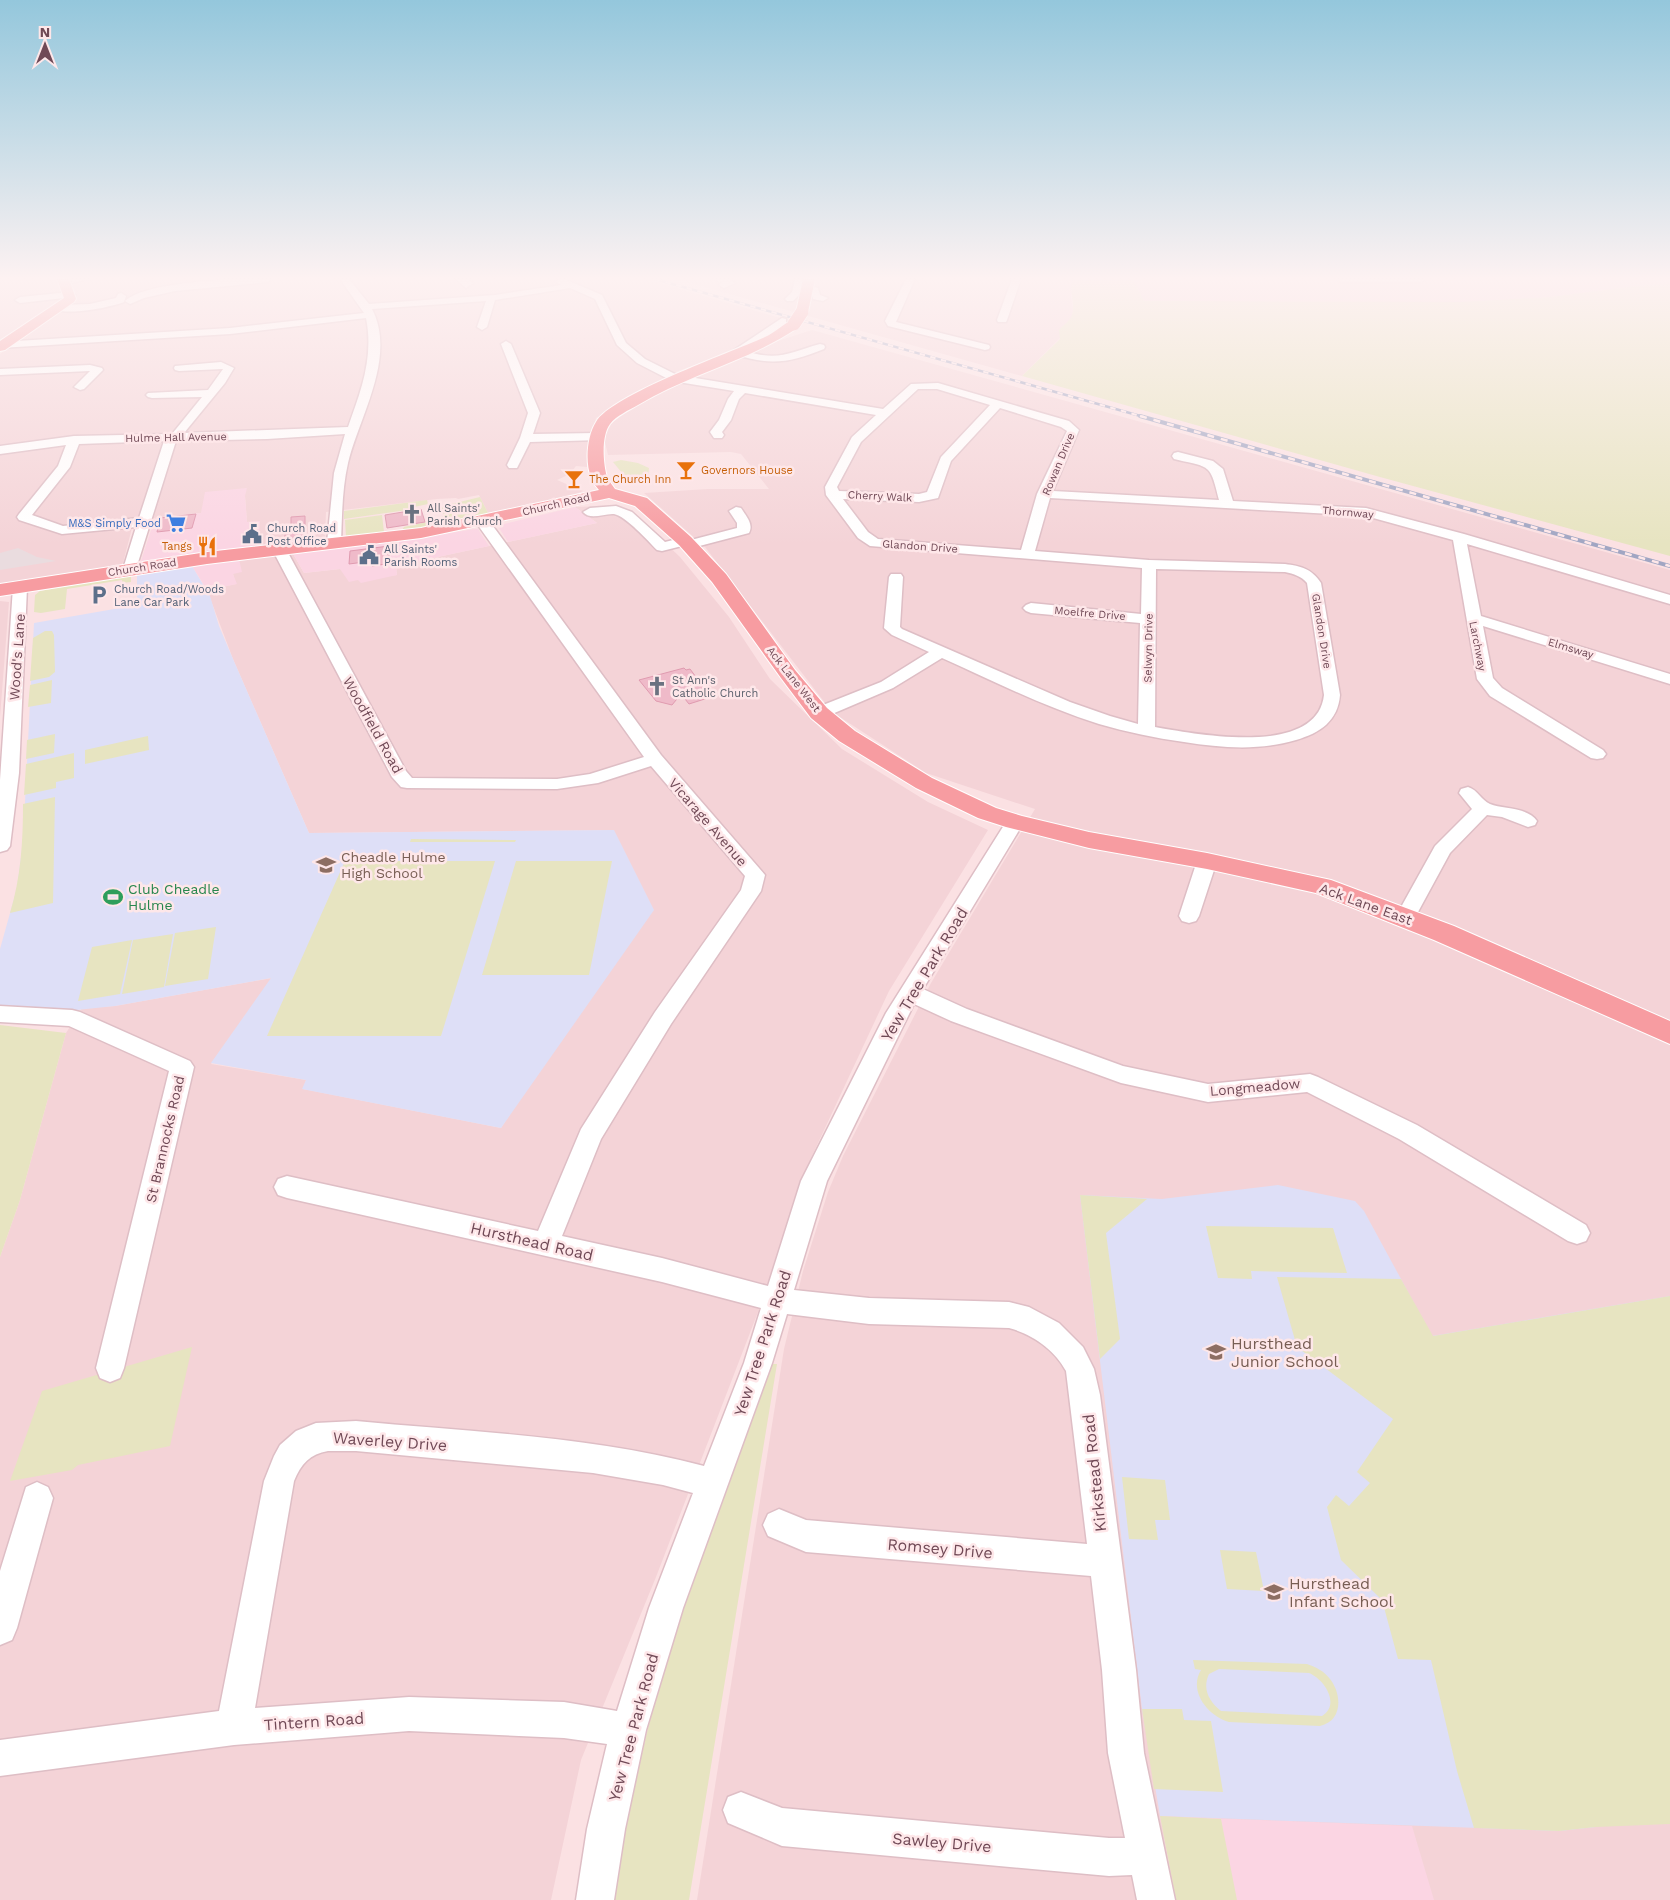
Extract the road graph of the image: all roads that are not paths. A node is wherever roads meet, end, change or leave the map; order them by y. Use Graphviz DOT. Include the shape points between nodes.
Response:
graph roads {
  1 [pos="179,368"];
  2 [pos="187,368"];
  3 [pos="229,368"];
  4 [pos="373,368"];
  5 [pos="514,368"];
  6 [pos="655,368"];
  7 [pos="705,368"];
  8 [pos="0,372"];
  9 [pos="678,379"];
  10 [pos="80,387"];
  11 [pos="742,389"];
  12 [pos="211,393"];
  13 [pos="152,395"];
  14 [pos="998,404"];
  15 [pos="884,413"];
  16 [pos="353,430"];
  17 [pos="715,431"];
  18 [pos="173,437"];
  19 [pos="597,437"];
  20 [pos="526,438"];
  21 [pos="74,440"];
  22 [pos="0,450"];
  23 [pos="1178,456"];
  24 [pos="513,465"];
  25 [pos="609,493"];
  26 [pos="1044,494"];
  27 [pos="833,495"];
  28 [pos="1226,504"];
  29 [pos="736,511"];
  30 [pos="590,512"];
  31 [pos="482,521"];
  32 [pos="143,522"];
  33 [pos="1460,537"];
  34 [pos="334,543"];
  35 [pos="686,543"];
  36 [pos="279,549"];
  37 [pos="1027,554"];
  38 [pos="1149,564"];
  39 [pos="130,569"];
  40 [pos="896,577"];
  41 [pos="20,587"];
  42 [pos="0,590"];
  43 [pos="1670,600"];
  44 [pos="1031,608"];
  45 [pos="1472,618"];
  46 [pos="1149,619"];
  47 [pos="940,652"];
  48 [pos="8,664"];
  49 [pos="1670,678"];
  50 [pos="819,713"];
  51 [pos="1146,732"];
  52 [pos="1597,754"];
  53 [pos="655,759"];
  54 [pos="1468,793"];
  55 [pos="1483,809"];
  56 [pos="1528,821"];
  57 [pos="1015,822"];
  58 [pos="0,846"];
  59 [pos="1207,861"];
  60 [pos="1189,916"];
  61 [pos="1405,918"];
  62 [pos="911,993"];
  63 [pos="0,1014"];
  64 [pos="1670,1033"];
  65 [pos="288,1187"];
  66 [pos="1577,1233"];
  67 [pos="546,1244"];
  68 [pos="776,1300"];
  69 [pos="110,1368"];
  70 [pos="712,1483"];
  71 [pos="37,1498"];
  72 [pos="779,1525"];
  73 [pos="1104,1561"];
  74 [pos="0,1628"];
  75 [pos="234,1727"];
  76 [pos="628,1730"];
  77 [pos="0,1758"];
  78 [pos="741,1810"];
  79 [pos="1146,1856"];
  80 [pos="595,1900"];
  81 [pos="1156,1900"];
  1 -- 2 [label="street"];
  3 -- 12 [label="street"];
  4 -- 16 [label="street"];
  5 -- 20 [label="street" via="534,413"];
  6 -- 9 [label="street"];
  7 -- 9 [label="main road"];
  8 -- 10 [label="street" via="98,370"];
  9 -- 11 [label="street"];
  9 -- 19 [label="main road" via="617,411 604,422"];
  11 -- 15 [label="street"];
  11 -- 17 [label="street" via="730,403 727,416"];
  12 -- 13 [label="street"];
  12 -- 18 [label="street"];
  14 -- 15 [label="street, Rowan Drive" via="938,386 924,385 910,389"];
  14 -- 26 [label="street, Rowan Drive" via="1072,428"];
  14 -- 27 [label="street, Cherry Walk" via="945,460 933,495 919,498"];
  15 -- 27 [label="street" via="856,440 831,487"];
  16 -- 18 [label="street, Hulme Hall Avenue"];
  16 -- 34 [label="street" via="338,483"];
  18 -- 21 [label="street, Hulme Hall Avenue"];
  18 -- 32 [label="street"];
  19 -- 20 [label="street"];
  19 -- 25 [label="main road" via="599,477"];
  20 -- 24 [label="street"];
  21 -- 22 [label="street, Hulme Hall Avenue"];
  21 -- 32 [label="street" via="64,467 24,517 62,530"];
  23 -- 28 [label="street" via="1209,464 1219,472"];
  25 -- 31 [label="main road, Church Road"];
  25 -- 35 [label="main road, Ack Lane West" via="642,502"];
  26 -- 28 [label="street, Thornway"];
  26 -- 37 [label="street, Rowan Drive"];
  27 -- 37 [label="street, Glandon Drive" via="863,535 875,543"];
  28 -- 33 [label="street, Thornway" via="1366,512"];
  29 -- 35 [label="street" via="744,523 744,530"];
  30 -- 35 [label="street" via="616,510 627,515 658,548"];
  31 -- 34 [label="main road, Church Road" via="421,533"];
  31 -- 53 [label="street, Vicarage Avenue"];
  32 -- 39 [label="street"];
  33 -- 43 [label="street, Thornway"];
  33 -- 45 [label="street, Larchway"];
  34 -- 36 [label="main road, Church Road"];
  35 -- 50 [label="main road, Ack Lane West" via="719,578"];
  36 -- 39 [label="main road, Church Road"];
  36 -- 53 [label="street, Woodfield Road" via="398,773 407,783 557,784 592,779"];
  37 -- 38 [label="street, Glandon Drive"];
  38 -- 46 [label="street, Selwyn Drive"];
  38 -- 51 [label="street, Glandon Drive" via="1285,568 1310,575 1314,583 1332,708 1308,731 1265,742 1215,742"];
  39 -- 41 [label="main road, Church Road"];
  40 -- 47 [label="street, Glandon Drive" via="892,628"];
  41 -- 42 [label="main road, Church Road"];
  41 -- 48 [label="street, Wood's Lane"];
  44 -- 46 [label="street, Moelfre Drive"];
  45 -- 49 [label="street, Elmsway"];
  45 -- 52 [label="street, Larchway" via="1489,686"];
  46 -- 51 [label="street, Selwyn Drive"];
  47 -- 50 [label="street" via="887,685"];
  47 -- 51 [label="street, Glandon Drive" via="1064,706"];
  48 -- 58 [label="street, Wood's Lane" via="10,773"];
  50 -- 57 [label="main road, Ack Lane West" via="847,736 924,783 987,813"];
  53 -- 67 [label="street, Vicarage Avenue" via="755,875 751,891 663,1018 590,1136"];
  54 -- 55 [label="street"];
  55 -- 56 [label="street" via="1506,812"];
  55 -- 61 [label="street" via="1442,850"];
  57 -- 59 [label="main road, Ack Lane East" via="1089,840"];
  57 -- 62 [label="street, Yew Tree Park Road"];
  59 -- 60 [label="street"];
  59 -- 61 [label="main road, Ack Lane East" via="1322,886"];
  61 -- 64 [label="main road, Ack Lane East"];
  62 -- 66 [label="street, Longmeadow" via="959,1015 1121,1074 1208,1093 1310,1083 1408,1132"];
  62 -- 68 [label="street, Yew Tree Park Road" via="897,1013 814,1181"];
  63 -- 69 [label="street, St Brannocks Road" via="72,1018 182,1067"];
  65 -- 67 [label="street, Hursthead Road"];
  67 -- 68 [label="street, Hursthead Road"];
  68 -- 70 [label="street, Yew Tree Park Road" via="758,1363"];
  68 -- 73 [label="street, Kirkstead Road" via="869,1311 1009,1315 1029,1320 1049,1332 1080,1369"];
  70 -- 75 [label="street, Waverley Drive" via="663,1470 593,1458 356,1436 310,1440 294,1449 284,1464 279,1481"];
  70 -- 76 [label="street, Yew Tree Park Road" via="666,1608"];
  71 -- 74 [label="street"];
  72 -- 73 [label="street, Romsey Drive" via="806,1536"];
  73 -- 79 [label="street, Kirkstead Road" via="1126,1753"];
  75 -- 76 [label="street, Tintern Road" via="409,1714 564,1720"];
  75 -- 77 [label="street, Tintern Road"];
  76 -- 80 [label="street, Yew Tree Park Road" via="606,1829"];
  78 -- 79 [label="street, Sawley Drive" via="782,1827 1109,1857"];
  79 -- 81 [label="street, Kirkstead Road"];
}
